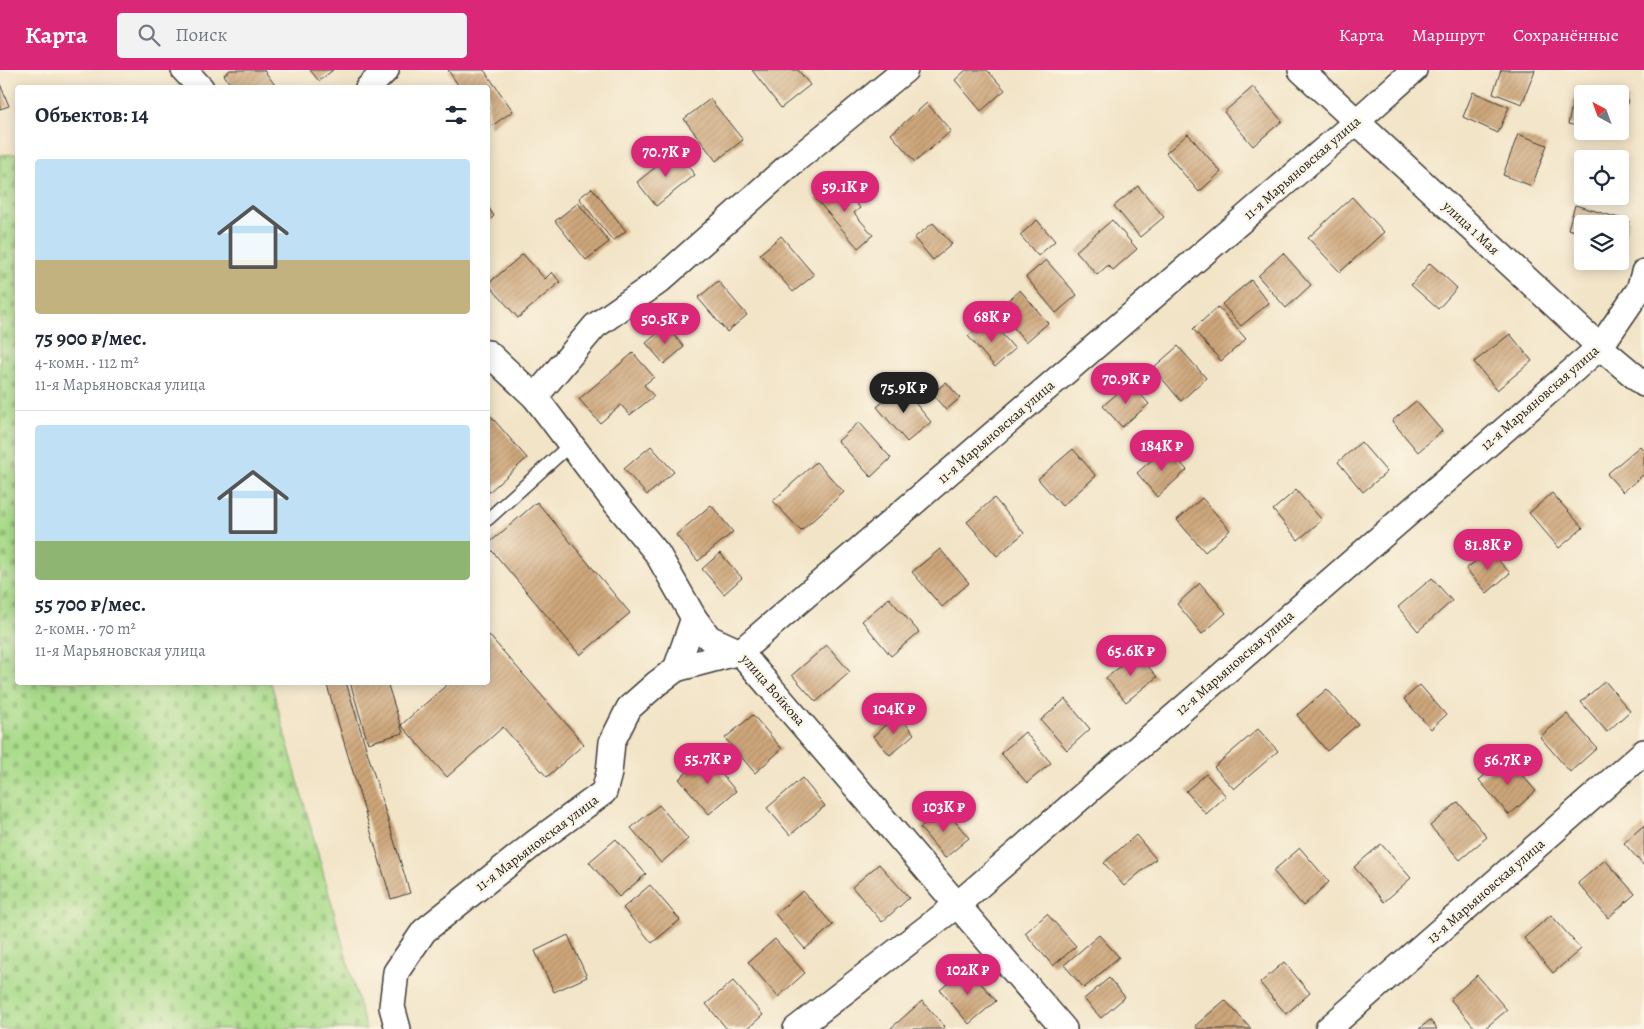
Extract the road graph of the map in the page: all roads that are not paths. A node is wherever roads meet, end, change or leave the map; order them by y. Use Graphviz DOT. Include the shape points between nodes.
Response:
graph roads {
  1 [pos="184,70"];
  2 [pos="386,70"];
  3 [pos="906,70"];
  4 [pos="1301,70"];
  5 [pos="1414,70"];
  6 [pos="198,85"];
  7 [pos="371,85"];
  8 [pos="1356,122"];
  9 [pos="1644,272"];
  10 [pos="1600,347"];
  11 [pos="490,355"];
  12 [pos="1644,384"];
  13 [pos="535,397"];
  14 [pos="571,444"];
  15 [pos="490,516"];
  16 [pos="694,618"];
  17 [pos="740,652"];
  18 [pos="676,669"];
  19 [pos="1644,752"];
  20 [pos="958,904"];
  21 [pos="398,1029"];
  22 [pos="796,1029"];
  23 [pos="1064,1029"];
  24 [pos="1328,1029"];
  1 -- 6 [label="street"];
  2 -- 7 [label="street"];
  3 -- 13 [label="street" via="793,162 658,282 595,326"];
  4 -- 8 [label="street, улица 1 Мая"];
  5 -- 8 [label="street, 11-я Марьяновская улица"];
  8 -- 10 [label="street, улица 1 Мая"];
  8 -- 17 [label="street, 11-я Марьяновская улица"];
  9 -- 10 [label="street, 12-я Марьяновская улица" via="1639,290"];
  10 -- 12 [label="street, улица 1 Мая"];
  10 -- 20 [label="street, 12-я Марьяновская улица"];
  11 -- 13 [label="street, улица Войкова"];
  13 -- 14 [label="street, улица Войкова"];
  14 -- 15 [label="lane"];
  14 -- 16 [label="street, улица Войкова" via="657,553"];
  16 -- 17 [label="street, улица Войкова" via="709,638"];
  16 -- 18 [label="street"];
  17 -- 18 [label="street, 11-я Марьяновская улица"];
  17 -- 20 [label="street, улица Войкова"];
  18 -- 21 [label="street, 11-я Марьяновская улица" via="629,708 612,742 604,792 424,931 396,972 392,1006"];
  19 -- 24 [label="street, 13-я Марьяновская улица"];
  20 -- 22 [label="street, 12-я Марьяновская улица"];
  20 -- 23 [label="street, улица Войкова"];
}
